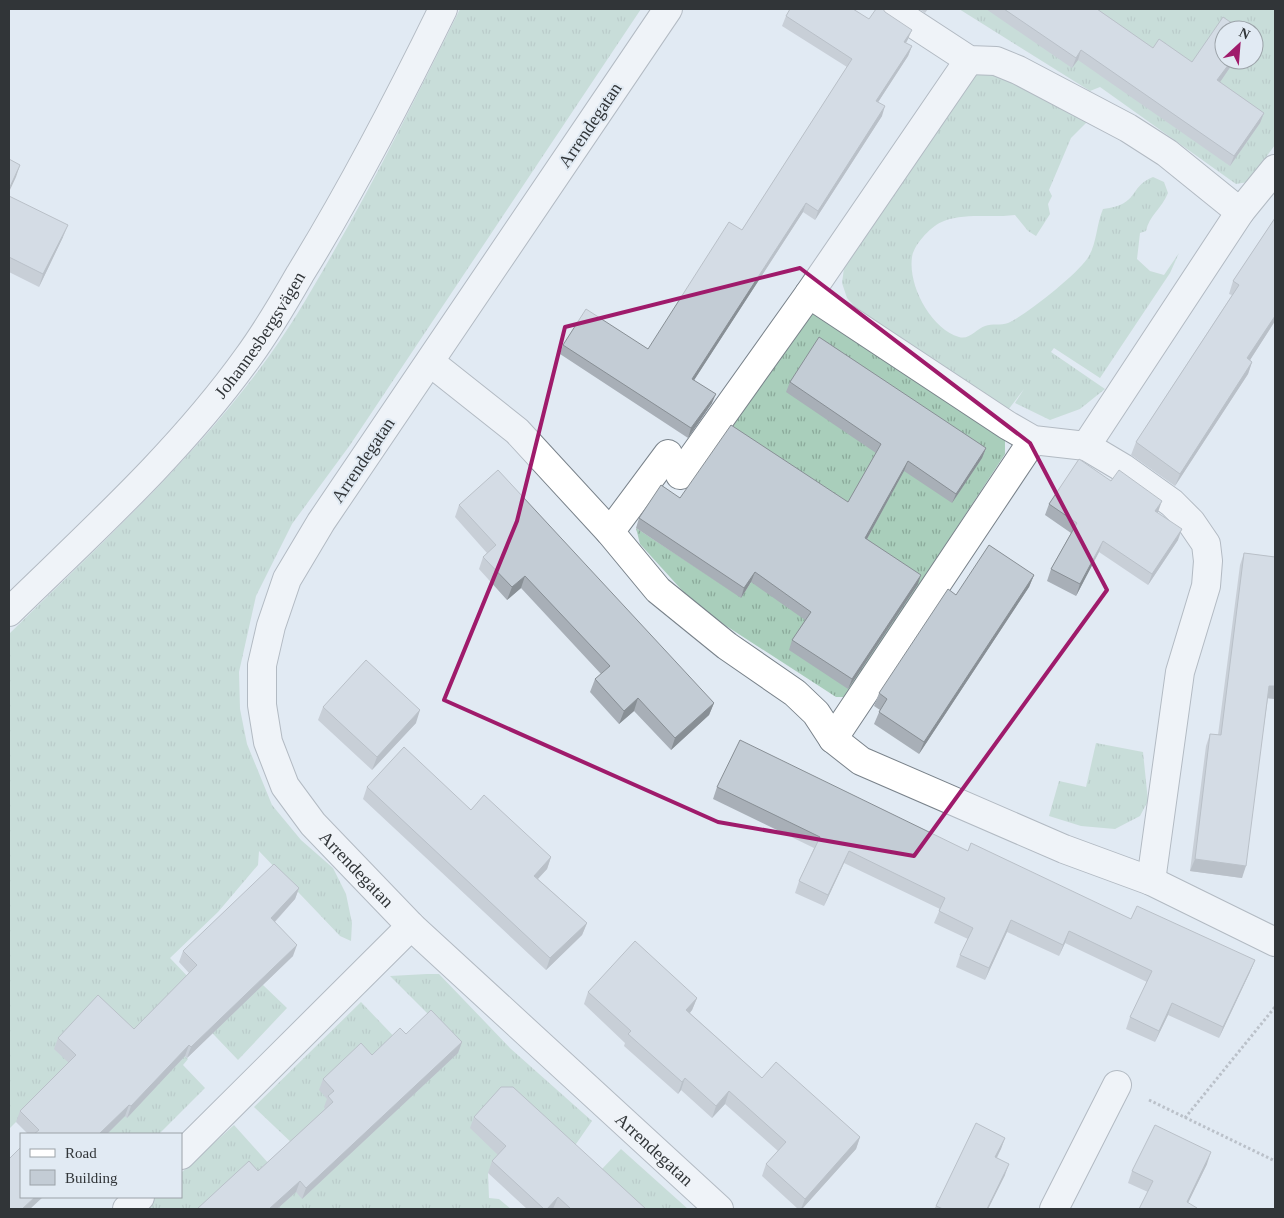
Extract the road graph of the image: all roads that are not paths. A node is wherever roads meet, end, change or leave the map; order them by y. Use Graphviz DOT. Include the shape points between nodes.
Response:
graph roads {
  1 [pos="443,9"];
  2 [pos="668,9"];
  3 [pos="891,9"];
  4 [pos="968,60"];
  5 [pos="1275,169"];
  6 [pos="1240,212"];
  7 [pos="809,294"];
  8 [pos="430,362"];
  9 [pos="1033,440"];
  10 [pos="1086,446"];
  11 [pos="610,532"];
  12 [pos="9,612"];
  13 [pos="833,739"];
  14 [pos="1152,881"];
  15 [pos="411,926"];
  16 [pos="1275,942"];
  17 [pos="1117,1085"];
  18 [pos="182,1154"];
  19 [pos="139,1198"];
  20 [pos="127,1209"];
  21 [pos="719,1209"];
  22 [pos="1054,1209"];
  1 -- 12 [label="street, Johannesbergsvägen" via="326,232 248,357 149,474"];
  2 -- 8 [label="street, Arrendegatan"];
  3 -- 4 [label="street"];
  4 -- 6 [label="street" via="996,61 1018,70 1128,128 1167,153"];
  4 -- 7 [label="street"];
  5 -- 6 [label="street"];
  6 -- 10 [label="street"];
  7 -- 9 [label="street"];
  7 -- 11 [label="street" via="674,465"];
  8 -- 11 [label="street" via="517,431"];
  8 -- 15 [label="street, Arrendegatan" via="321,522 288,579 271,626 262,664 262,705 268,742 285,786 312,824"];
  9 -- 10 [label="street"];
  9 -- 13 [label="street"];
  10 -- 14 [label="street" via="1172,503 1206,544 1206,586 1180,672"];
  11 -- 13 [label="street" via="658,590 727,646 796,693 816,713"];
  13 -- 14 [label="street" via="861,761 1046,842"];
  14 -- 16 [label="street"];
  15 -- 18 [label="street"];
  15 -- 21 [label="street, Arrendegatan"];
  17 -- 22 [label="street"];
  19 -- 20 [label="street"];
}
